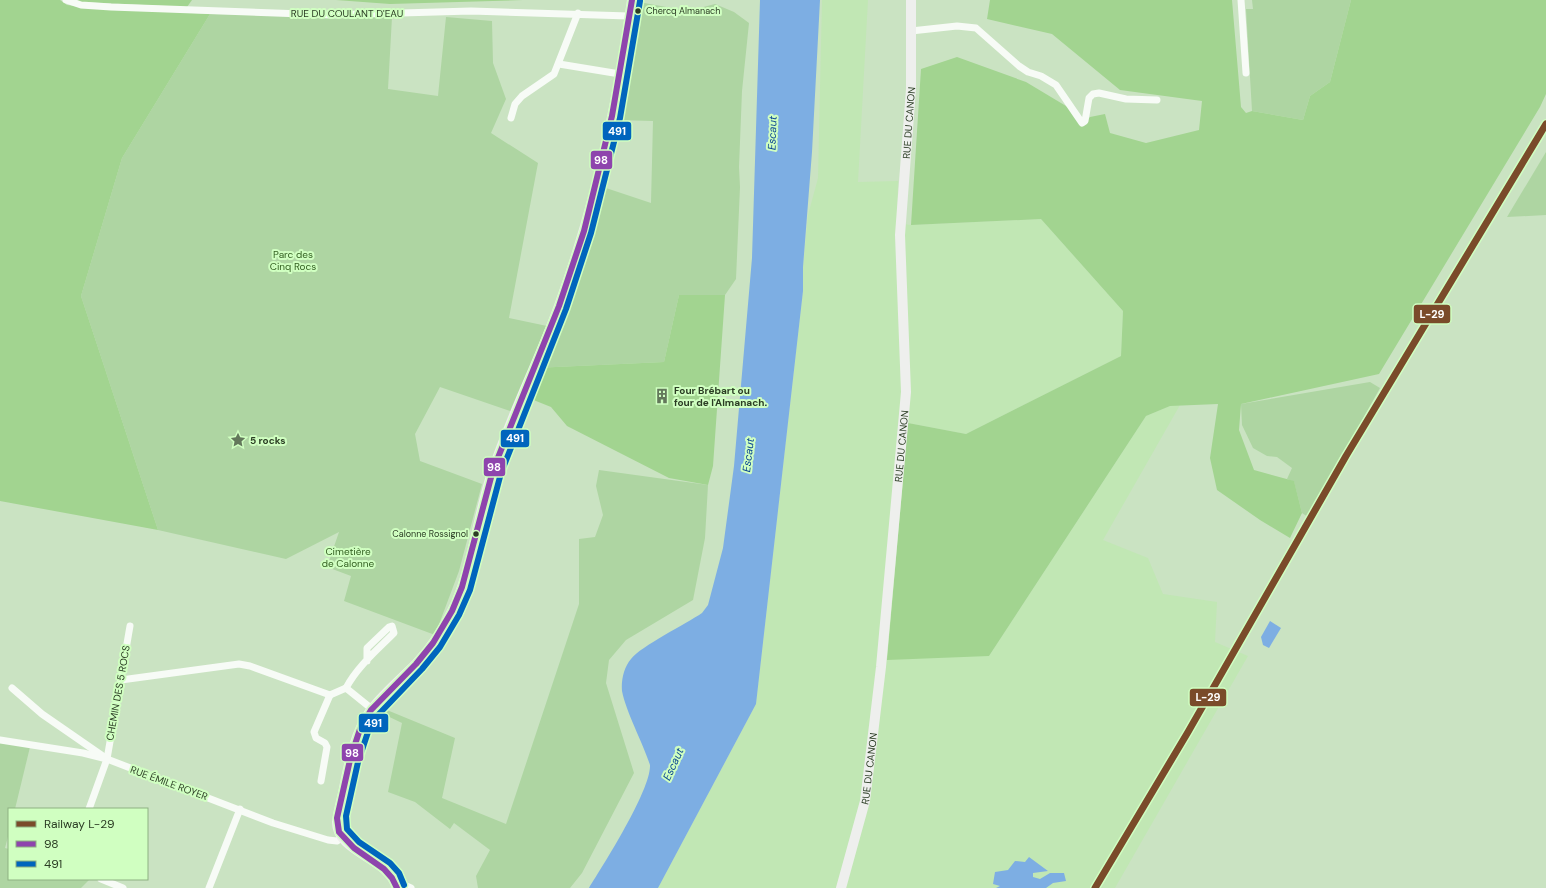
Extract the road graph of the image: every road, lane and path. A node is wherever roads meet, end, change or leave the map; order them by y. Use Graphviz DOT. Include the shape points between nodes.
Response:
graph roads {
  1 [pos="66,0"];
  2 [pos="632,0"];
  3 [pos="911,0"];
  4 [pos="1242,0"];
  5 [pos="578,14"];
  6 [pos="630,16"];
  7 [pos="911,31"];
  8 [pos="559,64"];
  9 [pos="1246,73"];
  10 [pos="620,74"];
  11 [pos="1157,100"];
  12 [pos="511,118"];
  13 [pos="130,626"];
  14 [pos="367,661"];
  15 [pos="121,680"];
  16 [pos="12,688"];
  17 [pos="346,688"];
  18 [pos="330,695"];
  19 [pos="372,709"];
  20 [pos="0,740"];
  21 [pos="107,760"];
  22 [pos="321,781"];
  23 [pos="89,808"];
  24 [pos="240,809"];
  25 [pos="342,838"];
  26 [pos="103,880"];
  27 [pos="397,886"];
  28 [pos="123,888"];
  29 [pos="209,888"];
  30 [pos="412,888"];
  31 [pos="841,888"];
  1 -- 5 [label="street, RUE DU COULANT D'EAU" via="80,5 111,7 323,14 471,11"];
  2 -- 6 [label="main road"];
  3 -- 7 [label="main road, RUE DU CANON"];
  4 -- 9 [label="street"];
  5 -- 6 [label="street, RUE DU COULANT D'EAU"];
  5 -- 8 [label="street"];
  6 -- 10 [label="main road"];
  7 -- 11 [label="street" via="957,26 976,28 1019,66 1056,85 1082,123 1085,121 1089,98 1093,94"];
  7 -- 31 [label="main road, RUE DU CANON" via="911,89 900,235 906,392 866,801"];
  8 -- 10 [label="street"];
  8 -- 12 [label="street" via="554,74 522,96 515,104"];
  10 -- 19 [label="main road" via="589,213 561,299 494,468 467,572 453,609 429,649"];
  13 -- 15 [label="street, CHEMIN DES 5 ROCS"];
  14 -- 14 [label="street" via="394,633 392,626 367,648"];
  14 -- 17 [label="street" via="352,676"];
  15 -- 18 [label="street" via="239,664"];
  15 -- 21 [label="street, CHEMIN DES 5 ROCS"];
  16 -- 21 [label="street, RUE ÉMILE ROYER" via="42,714"];
  17 -- 18 [label="street"];
  17 -- 19 [label="street"];
  18 -- 22 [label="street" via="314,732 316,738 327,747"];
  19 -- 25 [label="main road" via="351,753 338,819"];
  20 -- 21 [label="street" via="82,753"];
  21 -- 23 [label="street, CHEMIN DES 5 ROCS"];
  21 -- 24 [label="street, RUE ÉMILE ROYER"];
  24 -- 25 [label="street, RUE ÉMILE ROYER" via="273,823 328,840 337,841"];
  24 -- 29 [label="street"];
  25 -- 27 [label="main road" via="386,870"];
  26 -- 28 [label="street"];
  27 -- 30 [label="street" via="402,884"];
}
